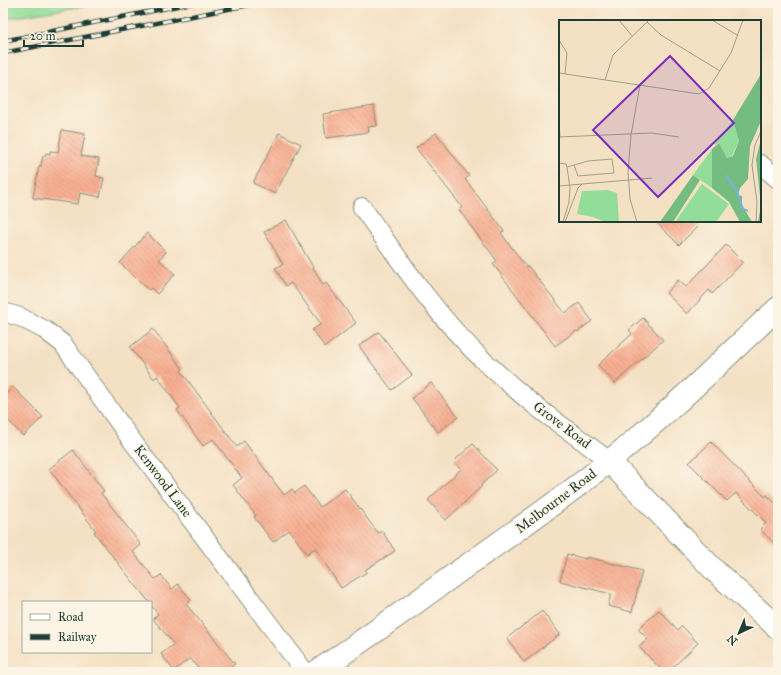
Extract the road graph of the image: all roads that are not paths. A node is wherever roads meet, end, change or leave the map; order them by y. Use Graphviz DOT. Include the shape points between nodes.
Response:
graph roads {
  1 [pos="761,165"];
  2 [pos="778,179"];
  3 [pos="362,207"];
  4 [pos="778,308"];
  5 [pos="3,312"];
  6 [pos="609,461"];
  7 [pos="778,628"];
  8 [pos="305,672"];
  9 [pos="316,672"];
  1 -- 2 [label="street"];
  3 -- 6 [label="street, Grove Road" via="447,322 484,361 533,404"];
  4 -- 6 [label="street, Melbourne Road"];
  5 -- 8 [label="street, Kenwood Lane" via="39,327 63,344"];
  6 -- 7 [label="street, Grove Road" via="715,571"];
  6 -- 9 [label="street, Melbourne Road"];
}
